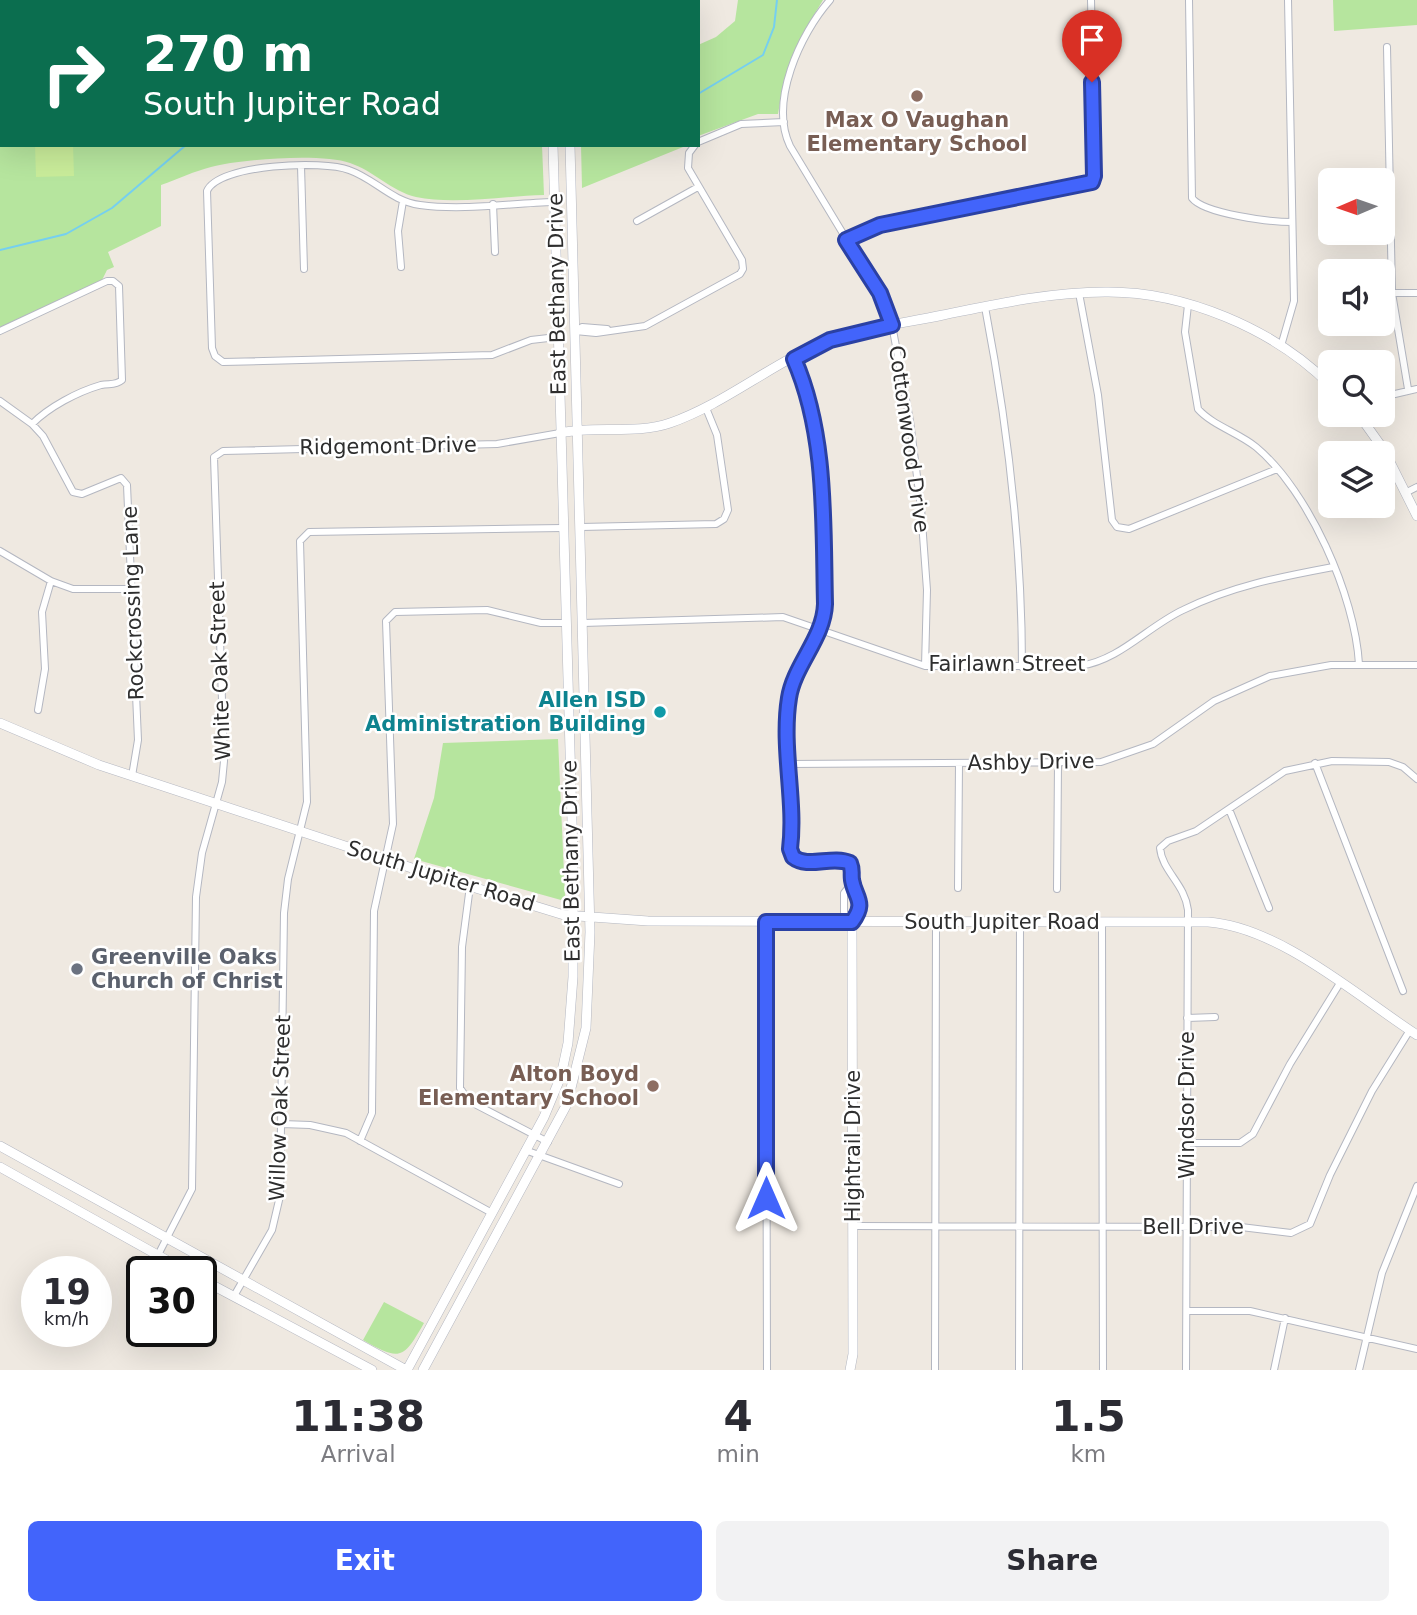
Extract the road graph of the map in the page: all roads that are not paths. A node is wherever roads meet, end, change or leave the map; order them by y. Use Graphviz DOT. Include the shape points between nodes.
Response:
graph roads {
  1 [pos="830,0"];
  2 [pos="1091,0"];
  3 [pos="1189,0"];
  4 [pos="1288,0"];
  5 [pos="1387,47"];
  6 [pos="784,122"];
  7 [pos="700,142"];
  8 [pos="553,147"];
  9 [pos="570,147"];
  10 [pos="694,147"];
  11 [pos="301,166"];
  12 [pos="698,187"];
  13 [pos="402,201"];
  14 [pos="554,202"];
  15 [pos="493,204"];
  16 [pos="637,221"];
  17 [pos="1292,222"];
  18 [pos="846,240"];
  19 [pos="495,252"];
  20 [pos="1391,259"];
  21 [pos="401,267"];
  22 [pos="304,269"];
  23 [pos="1079,293"];
  24 [pos="1395,293"];
  25 [pos="1417,293"];
  26 [pos="1188,305"];
  27 [pos="985,307"];
  28 [pos="1395,311"];
  29 [pos="892,325"];
  30 [pos="0,331"];
  31 [pos="575,331"];
  32 [pos="558,337"];
  33 [pos="1281,346"];
  34 [pos="794,359"];
  35 [pos="1318,375"];
  36 [pos="1408,389"];
  37 [pos="1417,389"];
  38 [pos="1395,393"];
  39 [pos="0,401"];
  40 [pos="706,408"];
  41 [pos="32,424"];
  42 [pos="1368,427"];
  43 [pos="578,429"];
  44 [pos="560,433"];
  45 [pos="216,454"];
  46 [pos="1278,468"];
  47 [pos="1417,487"];
  48 [pos="1407,492"];
  49 [pos="1417,516"];
  50 [pos="581,527"];
  51 [pos="563,528"];
  52 [pos="0,551"];
  53 [pos="1332,567"];
  54 [pos="51,581"];
  55 [pos="132,589"];
  56 [pos="566,623"];
  57 [pos="583,623"];
  58 [pos="819,628"];
  59 [pos="1359,664"];
  60 [pos="1417,665"];
  61 [pos="925,666"];
  62 [pos="1022,667"];
  63 [pos="38,710"];
  64 [pos="0,723"];
  65 [pos="959,763"];
  66 [pos="1058,763"];
  67 [pos="1315,763"];
  68 [pos="789,764"];
  69 [pos="569,765"];
  70 [pos="587,765"];
  71 [pos="132,776"];
  72 [pos="1417,779"];
  73 [pos="215,805"];
  74 [pos="1228,809"];
  75 [pos="301,831"];
  76 [pos="386,861"];
  77 [pos="852,883"];
  78 [pos="470,886"];
  79 [pos="958,888"];
  80 [pos="1057,889"];
  81 [pos="1269,908"];
  82 [pos="573,916"];
  83 [pos="590,918"];
  84 [pos="766,922"];
  85 [pos="852,922"];
  86 [pos="936,922"];
  87 [pos="1020,922"];
  88 [pos="1102,922"];
  89 [pos="1187,922"];
  90 [pos="1340,983"];
  91 [pos="1404,991"];
  92 [pos="1215,1017"];
  93 [pos="1187,1018"];
  94 [pos="1414,1032"];
  95 [pos="561,1076"];
  96 [pos="575,1081"];
  97 [pos="282,1124"];
  98 [pos="534,1135"];
  99 [pos="360,1140"];
  100 [pos="548,1142"];
  101 [pos="1188,1143"];
  102 [pos="0,1146"];
  103 [pos="525,1150"];
  104 [pos="540,1156"];
  105 [pos="0,1167"];
  106 [pos="619,1184"];
  107 [pos="1417,1186"];
  108 [pos="492,1213"];
  109 [pos="505,1221"];
  110 [pos="936,1225"];
  111 [pos="853,1226"];
  112 [pos="1019,1226"];
  113 [pos="1103,1226"];
  114 [pos="1187,1228"];
  115 [pos="167,1238"];
  116 [pos="158,1255"];
  117 [pos="244,1282"];
  118 [pos="217,1287"];
  119 [pos="449,1291"];
  120 [pos="234,1296"];
  121 [pos="463,1298"];
  122 [pos="1187,1311"];
  123 [pos="1285,1318"];
  124 [pos="1365,1336"];
  125 [pos="1417,1349"];
  126 [pos="355,1361"];
  127 [pos="365,1370"];
  128 [pos="372,1370"];
  129 [pos="406,1370"];
  130 [pos="423,1370"];
  131 [pos="767,1370"];
  132 [pos="850,1370"];
  133 [pos="935,1370"];
  134 [pos="1019,1370"];
  135 [pos="1103,1370"];
  136 [pos="1186,1370"];
  137 [pos="1274,1370"];
  138 [pos="1359,1370"];
  1 -- 6 [label="street, Cottonwood Drive" via="812,25 794,66"];
  2 -- 18 [label="street" via="1092,182 880,225"];
  3 -- 17 [label="street" via="1192,198 1200,205 1262,220"];
  4 -- 17 [label="street"];
  5 -- 20 [label="street"];
  6 -- 7 [label="street" via="741,124"];
  6 -- 18 [label="street, Cottonwood Drive" via="790,146"];
  8 -- 14 [label="main road, East Bethany Drive"];
  9 -- 31 [label="main road, East Bethany Drive"];
  10 -- 12 [label="street" via="687,161"];
  11 -- 13 [label="street" via="348,169"];
  11 -- 22 [label="street"];
  11 -- 32 [label="street" via="253,169 213,181 208,187 215,356 227,362 492,355 531,340"];
  12 -- 16 [label="street"];
  12 -- 31 [label="street" via="743,269 645,326"];
  13 -- 15 [label="street" via="439,207"];
  13 -- 21 [label="street" via="398,222"];
  14 -- 15 [label="street"];
  14 -- 32 [label="main road, East Bethany Drive"];
  15 -- 19 [label="street"];
  17 -- 33 [label="street" via="1294,301"];
  18 -- 29 [label="street, Cottonwood Drive" via="880,293"];
  23 -- 26 [label="main road" via="1141,295"];
  23 -- 27 [label="main road"];
  23 -- 46 [label="street" via="1115,525 1129,529"];
  24 -- 25 [label="street"];
  26 -- 33 [label="main road"];
  26 -- 46 [label="street" via="1185,332 1198,409"];
  27 -- 29 [label="main road"];
  27 -- 62 [label="street" via="1017,522"];
  28 -- 36 [label="street"];
  29 -- 34 [label="main road" via="830,340"];
  29 -- 61 [label="street, Cottonwood Drive" via="921,508 927,590"];
  30 -- 41 [label="street" via="107,281 120,288 120,382 99,386 46,411"];
  31 -- 32 [label="main road"];
  31 -- 43 [label="main road, East Bethany Drive"];
  32 -- 44 [label="main road, East Bethany Drive"];
  33 -- 35 [label="main road"];
  34 -- 40 [label="main road"];
  34 -- 58 [label="street" via="805,387 821,482 825,604"];
  36 -- 37 [label="street"];
  36 -- 38 [label="street"];
  39 -- 41 [label="street, Rockcrossing Lane"];
  40 -- 43 [label="main road" via="649,428"];
  40 -- 50 [label="street" via="717,435 728,510 724,519 716,524"];
  41 -- 55 [label="street, Rockcrossing Lane" via="73,492 82,494 116,479 125,480"];
  42 -- 48 [label="main road"];
  43 -- 44 [label="main road"];
  43 -- 50 [label="main road, East Bethany Drive"];
  44 -- 45 [label="street, Ridgemont Drive" via="497,443"];
  44 -- 51 [label="main road, East Bethany Drive"];
  45 -- 73 [label="street, White Oak Street" via="224,761"];
  46 -- 53 [label="street" via="1309,513"];
  47 -- 48 [label="street"];
  48 -- 49 [label="main road"];
  50 -- 51 [label="main road"];
  50 -- 57 [label="main road, East Bethany Drive"];
  51 -- 56 [label="main road, East Bethany Drive"];
  51 -- 75 [label="street, Willow Oak Street" via="303,535 299,544 308,788"];
  52 -- 54 [label="street"];
  53 -- 59 [label="street" via="1356,626"];
  53 -- 62 [label="street, Fairlawn Street" via="1255,581 1221,593 1168,618 1099,663"];
  54 -- 55 [label="street" via="73,589"];
  54 -- 63 [label="street" via="42,612 45,669"];
  55 -- 71 [label="street, Rockcrossing Lane" via="138,740"];
  56 -- 57 [label="main road"];
  56 -- 69 [label="main road, East Bethany Drive"];
  56 -- 76 [label="street" via="541,624 486,610 400,612 388,617 384,625 393,824"];
  57 -- 58 [label="street, Fairlawn Street" via="783,617"];
  57 -- 70 [label="main road, East Bethany Drive"];
  58 -- 61 [label="street, Fairlawn Street"];
  58 -- 68 [label="street" via="791,688"];
  59 -- 60 [label="street, Ashby Drive"];
  59 -- 66 [label="street, Ashby Drive" via="1270,676 1214,701 1142,749 1101,762"];
  61 -- 62 [label="street, Fairlawn Street"];
  64 -- 71 [label="main road, South Jupiter Road"];
  65 -- 66 [label="street, Ashby Drive"];
  65 -- 68 [label="street, Ashby Drive"];
  65 -- 79 [label="street"];
  66 -- 80 [label="street"];
  67 -- 72 [label="street" via="1389,762"];
  67 -- 74 [label="street" via="1285,771"];
  67 -- 91 [label="street"];
  68 -- 77 [label="street, Hightrail Drive" via="793,857 800,862 846,861 852,867"];
  69 -- 70 [label="main road"];
  69 -- 82 [label="main road, East Bethany Drive"];
  70 -- 83 [label="main road, East Bethany Drive"];
  71 -- 73 [label="main road, South Jupiter Road"];
  73 -- 75 [label="main road, South Jupiter Road"];
  73 -- 115 [label="street, White Oak Street" via="202,853 195,915 192,1189"];
  74 -- 81 [label="street"];
  74 -- 89 [label="street, Windsor Drive" via="1160,848 1162,860 1183,889"];
  75 -- 76 [label="main road, South Jupiter Road"];
  75 -- 97 [label="street, Willow Oak Street" via="284,913"];
  76 -- 78 [label="main road, South Jupiter Road"];
  76 -- 99 [label="street" via="373,927 372,1112"];
  77 -- 85 [label="street, Hightrail Drive" via="859,893 859,912"];
  77 -- 85 [label="street, Hightrail Drive" via="844,893 844,912"];
  78 -- 82 [label="main road, South Jupiter Road"];
  78 -- 98 [label="street" via="463,930 460,1088 469,1101"];
  82 -- 83 [label="main road, South Jupiter Road"];
  82 -- 95 [label="main road, East Bethany Drive" via="570,1027"];
  83 -- 84 [label="main road, South Jupiter Road"];
  83 -- 96 [label="main road, East Bethany Drive" via="587,1017"];
  84 -- 85 [label="main road, South Jupiter Road"];
  84 -- 131 [label="street"];
  85 -- 86 [label="main road, South Jupiter Road"];
  85 -- 111 [label="main road, Hightrail Drive"];
  86 -- 87 [label="main road, South Jupiter Road"];
  86 -- 110 [label="street"];
  87 -- 88 [label="main road, South Jupiter Road"];
  87 -- 112 [label="street"];
  88 -- 89 [label="main road, South Jupiter Road"];
  88 -- 113 [label="street"];
  89 -- 90 [label="main road, South Jupiter Road" via="1249,929"];
  89 -- 93 [label="street, Windsor Drive"];
  90 -- 94 [label="main road, South Jupiter Road"];
  90 -- 101 [label="street" via="1253,1134 1240,1143"];
  92 -- 93 [label="street"];
  93 -- 101 [label="street, Windsor Drive"];
  94 -- 114 [label="street, Bell Drive" via="1372,1091 1305,1229 1291,1233"];
  95 -- 96 [label="main road"];
  95 -- 98 [label="main road, East Bethany Drive"];
  96 -- 100 [label="main road, East Bethany Drive"];
  97 -- 99 [label="street" via="328,1128"];
  97 -- 117 [label="street, Willow Oak Street" via="277,1215"];
  98 -- 100 [label="street"];
  98 -- 103 [label="main road, East Bethany Drive"];
  99 -- 108 [label="street"];
  100 -- 104 [label="main road, East Bethany Drive"];
  101 -- 114 [label="street, Windsor Drive"];
  102 -- 115 [label="main road"];
  103 -- 104 [label="street"];
  103 -- 108 [label="main road, East Bethany Drive"];
  104 -- 106 [label="street"];
  104 -- 109 [label="main road, East Bethany Drive"];
  105 -- 116 [label="main road"];
  107 -- 124 [label="street" via="1392,1244"];
  108 -- 109 [label="main road"];
  108 -- 119 [label="main road, East Bethany Drive"];
  109 -- 121 [label="main road, East Bethany Drive"];
  110 -- 111 [label="street, Bell Drive"];
  110 -- 112 [label="street, Bell Drive"];
  110 -- 133 [label="street"];
  111 -- 132 [label="main road, Hightrail Drive"];
  112 -- 113 [label="street, Bell Drive"];
  112 -- 134 [label="street"];
  113 -- 114 [label="street, Bell Drive"];
  113 -- 135 [label="street"];
  114 -- 122 [label="street, Windsor Drive"];
  115 -- 116 [label="street, White Oak Street"];
  115 -- 117 [label="main road"];
  117 -- 120 [label="street, Willow Oak Street"];
  117 -- 129 [label="main road"];
  118 -- 120 [label="main road"];
  119 -- 121 [label="main road"];
  119 -- 129 [label="main road, East Bethany Drive"];
  120 -- 126 [label="main road"];
  121 -- 130 [label="main road, East Bethany Drive"];
  122 -- 123 [label="street" via="1250,1311"];
  122 -- 136 [label="street, Windsor Drive"];
  123 -- 124 [label="street"];
  123 -- 137 [label="street"];
  124 -- 125 [label="street"];
  124 -- 138 [label="street"];
  126 -- 127 [label="main road"];
  126 -- 128 [label="main road"];
}
